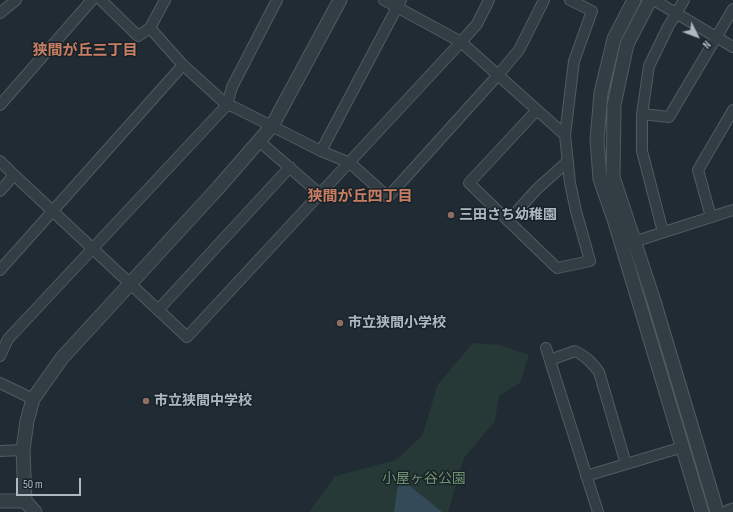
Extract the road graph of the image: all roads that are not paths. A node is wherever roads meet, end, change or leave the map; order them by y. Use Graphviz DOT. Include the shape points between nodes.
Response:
graph roads {
  1 [pos="16,0"];
  2 [pos="92,0"];
  3 [pos="101,0"];
  4 [pos="165,0"];
  5 [pos="277,0"];
  6 [pos="340,0"];
  7 [pos="384,0"];
  8 [pos="544,0"];
  9 [pos="570,0"];
  10 [pos="634,0"];
  11 [pos="650,0"];
  12 [pos="654,0"];
  13 [pos="684,0"];
  14 [pos="485,1"];
  15 [pos="399,3"];
  16 [pos="733,9"];
  17 [pos="0,13"];
  18 [pos="677,13"];
  19 [pos="150,28"];
  20 [pos="717,37"];
  21 [pos="461,42"];
  22 [pos="733,47"];
  23 [pos="183,65"];
  24 [pos="498,75"];
  25 [pos="2,99"];
  26 [pos="227,105"];
  27 [pos="537,110"];
  28 [pos="733,110"];
  29 [pos="642,114"];
  30 [pos="272,126"];
  31 [pos="565,135"];
  32 [pos="259,141"];
  33 [pos="321,151"];
  34 [pos="0,161"];
  35 [pos="568,162"];
  36 [pos="350,163"];
  37 [pos="290,167"];
  38 [pos="14,175"];
  39 [pos="0,191"];
  40 [pos="320,194"];
  41 [pos="733,210"];
  42 [pos="53,211"];
  43 [pos="711,217"];
  44 [pos="508,221"];
  45 [pos="663,232"];
  46 [pos="629,246"];
  47 [pos="92,248"];
  48 [pos="0,270"];
  49 [pos="130,283"];
  50 [pos="158,310"];
  51 [pos="546,348"];
  52 [pos="0,356"];
  53 [pos="550,360"];
  54 [pos="0,383"];
  55 [pos="33,399"];
  56 [pos="683,447"];
  57 [pos="23,450"];
  58 [pos="0,451"];
  59 [pos="626,464"];
  60 [pos="586,476"];
  61 [pos="0,501"];
  62 [pos="25,501"];
  63 [pos="733,510"];
  64 [pos="35,512"];
  65 [pos="598,512"];
  66 [pos="702,512"];
  67 [pos="717,512"];
  68 [pos="728,512"];
  1 -- 17 [label="street"];
  2 -- 25 [label="street"];
  3 -- 19 [label="street" via="138,36"];
  4 -- 19 [label="street"];
  5 -- 26 [label="street" via="232,87"];
  6 -- 30 [label="street"];
  7 -- 15 [label="street"];
  8 -- 24 [label="street" via="519,50"];
  9 -- 31 [label="street" via="592,12 574,60"];
  10 -- 46 [label="street" via="614,39 601,93 597,140 600,179"];
  11 -- 46 [label="street" via="626,44 614,104 613,177"];
  12 -- 18 [label="street"];
  13 -- 18 [label="street"];
  14 -- 21 [label="street" via="477,24"];
  15 -- 21 [label="street"];
  15 -- 33 [label="street"];
  16 -- 20 [label="street"];
  18 -- 20 [label="street"];
  18 -- 29 [label="street" via="649,66"];
  19 -- 23 [label="street"];
  20 -- 22 [label="street"];
  20 -- 29 [label="street" via="669,117"];
  21 -- 24 [label="street"];
  21 -- 36 [label="street"];
  23 -- 26 [label="street"];
  23 -- 42 [label="street"];
  24 -- 27 [label="street"];
  24 -- 36 [label="street" via="388,198"];
  26 -- 30 [label="street" via="234,106"];
  26 -- 47 [label="street"];
  27 -- 31 [label="street"];
  27 -- 44 [label="street" via="469,183"];
  28 -- 43 [label="street" via="698,170"];
  29 -- 45 [label="street" via="642,152"];
  30 -- 32 [label="street"];
  30 -- 33 [label="street"];
  31 -- 35 [label="street"];
  32 -- 37 [label="street"];
  32 -- 49 [label="street"];
  33 -- 36 [label="street"];
  34 -- 38 [label="street"];
  35 -- 44 [label="street" via="537,189"];
  35 -- 44 [label="street" via="576,211 590,261 557,268"];
  36 -- 40 [label="street"];
  37 -- 40 [label="street"];
  37 -- 50 [label="street"];
  38 -- 39 [label="street"];
  38 -- 42 [label="street"];
  40 -- 50 [label="street" via="187,337"];
  41 -- 43 [label="street"];
  42 -- 47 [label="street"];
  42 -- 48 [label="street"];
  43 -- 45 [label="street"];
  45 -- 46 [label="street"];
  46 -- 56 [label="street" via="636,293"];
  46 -- 67 [label="street" via="650,290"];
  47 -- 49 [label="street"];
  47 -- 52 [label="street" via="8,338"];
  49 -- 50 [label="street"];
  49 -- 55 [label="street" via="62,358"];
  51 -- 53 [label="street"];
  53 -- 59 [label="street" via="575,351 592,363 599,372"];
  53 -- 60 [label="street"];
  54 -- 55 [label="street"];
  55 -- 57 [label="street"];
  56 -- 59 [label="street"];
  56 -- 66 [label="street"];
  57 -- 58 [label="street"];
  57 -- 62 [label="street"];
  59 -- 60 [label="street"];
  60 -- 65 [label="street"];
  61 -- 62 [label="street"];
  62 -- 64 [label="street"];
  63 -- 68 [label="street"];
}
